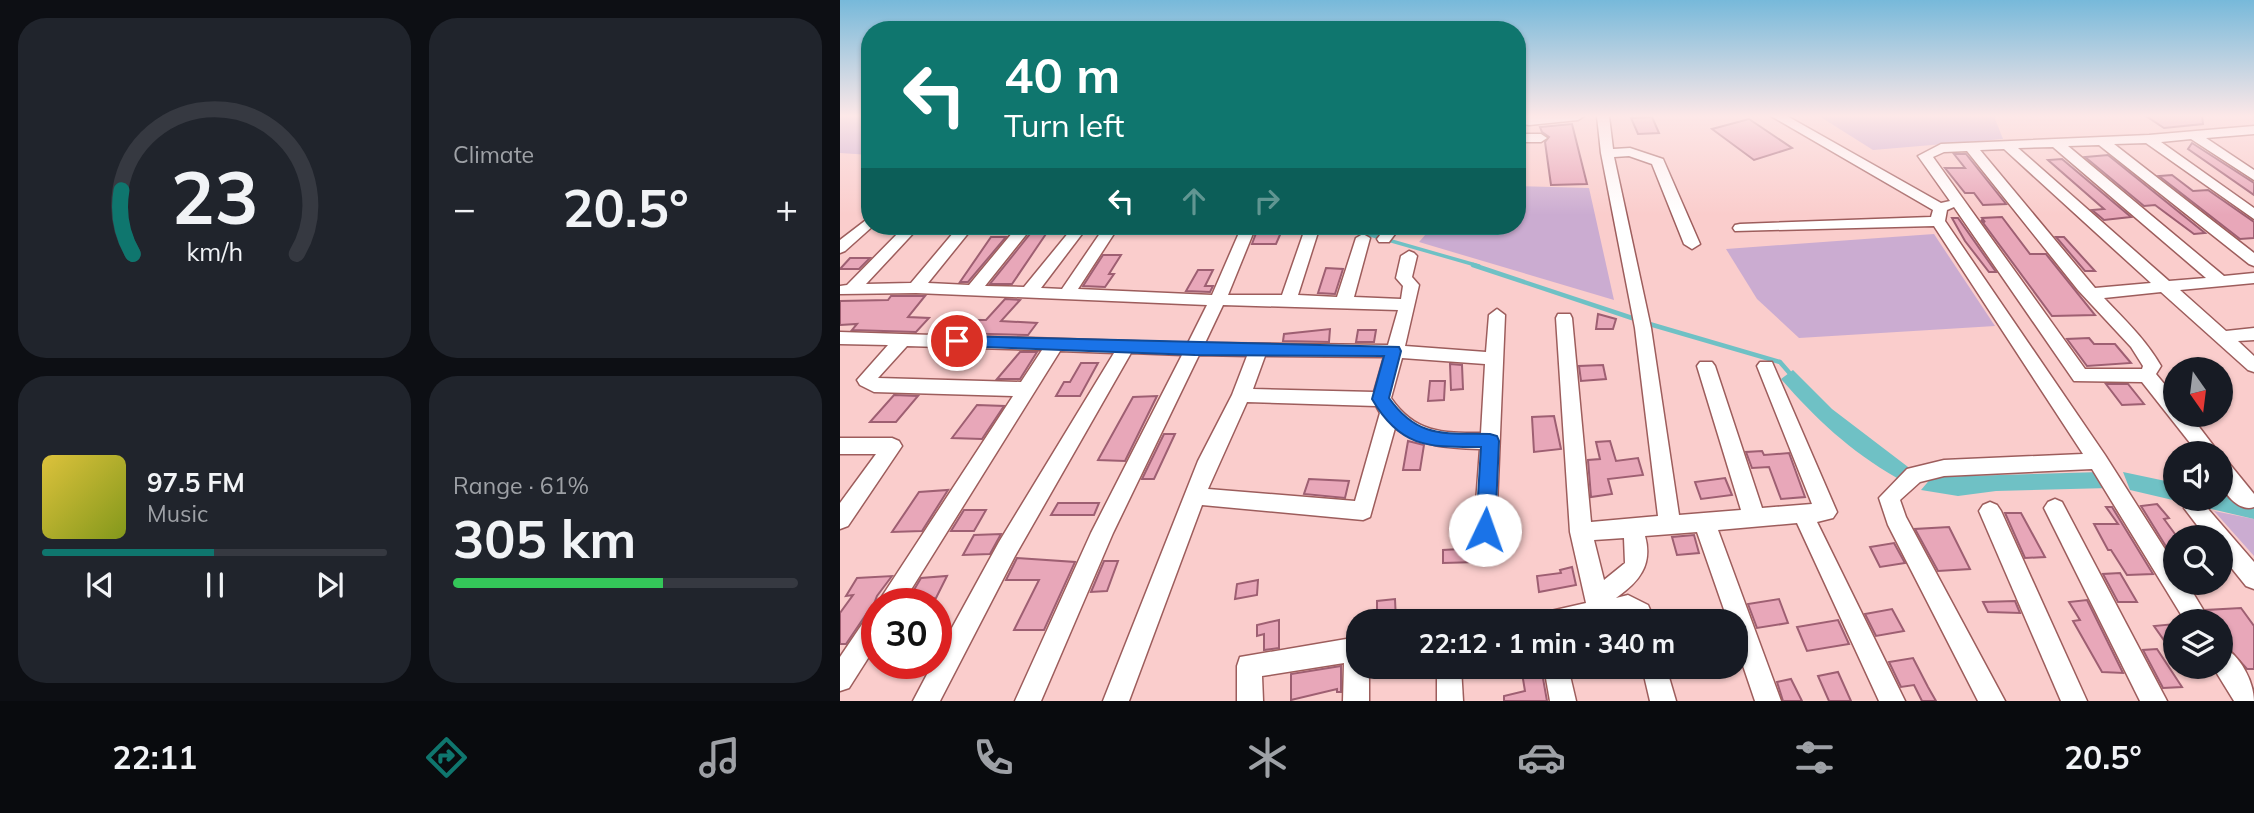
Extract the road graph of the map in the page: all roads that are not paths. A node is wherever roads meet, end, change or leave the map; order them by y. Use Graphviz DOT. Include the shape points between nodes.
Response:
graph roads {
  1 [pos="1607,149"];
  2 [pos="1831,149"];
  3 [pos="1940,149"];
  4 [pos="1971,149"];
  5 [pos="2011,149"];
  6 [pos="2063,149"];
  7 [pos="2112,149"];
  8 [pos="2162,149"];
  9 [pos="2214,149"];
  10 [pos="1607,153"];
  11 [pos="2254,176"];
  12 [pos="1958,202"];
  13 [pos="1939,214"];
  14 [pos="2254,215"];
  15 [pos="1740,228"];
  16 [pos="861,229"];
  17 [pos="903,235"];
  18 [pos="960,235"];
  19 [pos="1019,235"];
  20 [pos="1074,235"];
  21 [pos="1106,235"];
  22 [pos="1245,235"];
  23 [pos="1309,235"];
  24 [pos="1387,235"];
  25 [pos="1363,238"];
  26 [pos="1384,239"];
  27 [pos="1692,244"];
  28 [pos="840,248"];
  29 [pos="1409,256"];
  30 [pos="2254,261"];
  31 [pos="2254,278"];
  32 [pos="2220,281"];
  33 [pos="2165,287"];
  34 [pos="916,288"];
  35 [pos="846,289"];
  36 [pos="974,289"];
  37 [pos="1030,291"];
  38 [pos="1067,293"];
  39 [pos="2091,294"];
  40 [pos="1217,300"];
  41 [pos="1288,300"];
  42 [pos="1344,302"];
  43 [pos="1408,305"];
  44 [pos="1497,315"];
  45 [pos="1564,318"];
  46 [pos="2254,334"];
  47 [pos="2223,337"];
  48 [pos="840,338"];
  49 [pos="903,340"];
  50 [pos="1056,343"];
  51 [pos="1126,346"];
  52 [pos="1195,349"];
  53 [pos="1258,349"];
  54 [pos="1393,351"];
  55 [pos="1495,359"];
  56 [pos="1706,366"];
  57 [pos="1766,366"];
  58 [pos="2254,366"];
  59 [pos="2147,374"];
  60 [pos="1027,389"];
  61 [pos="1241,395"];
  62 [pos="2163,395"];
  63 [pos="1385,405"];
  64 [pos="2188,427"];
  65 [pos="1490,441"];
  66 [pos="2200,441"];
  67 [pos="840,446"];
  68 [pos="2098,461"];
  69 [pos="2233,483"];
  70 [pos="1194,496"];
  71 [pos="2247,501"];
  72 [pos="2055,508"];
  73 [pos="1990,511"];
  74 [pos="2198,511"];
  75 [pos="1804,514"];
  76 [pos="1754,516"];
  77 [pos="840,520"];
  78 [pos="1704,520"];
  79 [pos="1670,523"];
  80 [pos="2209,525"];
  81 [pos="1632,526"];
  82 [pos="1485,530"];
  83 [pos="1581,532"];
  84 [pos="2233,554"];
  85 [pos="2254,579"];
  86 [pos="899,588"];
  87 [pos="1598,605"];
  88 [pos="1586,609"];
  89 [pos="1632,609"];
  90 [pos="2190,609"];
  91 [pos="861,647"];
  92 [pos="1346,651"];
  93 [pos="2233,676"];
  94 [pos="840,679"];
  95 [pos="1356,679"];
  96 [pos="1449,679"];
  97 [pos="1558,679"];
  98 [pos="1657,679"];
  99 [pos="926,701"];
  100 [pos="1028,701"];
  101 [pos="1116,701"];
  102 [pos="1250,701"];
  103 [pos="1356,701"];
  104 [pos="1450,701"];
  105 [pos="1563,701"];
  106 [pos="1663,701"];
  107 [pos="1769,701"];
  108 [pos="1892,701"];
  109 [pos="1992,701"];
  110 [pos="2074,701"];
  111 [pos="2154,701"];
  112 [pos="2249,701"];
  1 -- 10 [label="street"];
  2 -- 13 [label="street"];
  3 -- 12 [label="street" via="1925,156"];
  4 -- 39 [label="street"];
  5 -- 33 [label="street"];
  6 -- 32 [label="street"];
  7 -- 30 [label="street"];
  8 -- 14 [label="street"];
  9 -- 11 [label="street"];
  10 -- 27 [label="street" via="1630,152 1658,162"];
  10 -- 79 [label="street" via="1642,322"];
  12 -- 13 [label="street"];
  12 -- 59 [label="street" via="2080,376"];
  13 -- 15 [label="street"];
  13 -- 68 [label="street"];
  16 -- 28 [label="street"];
  17 -- 35 [label="street"];
  18 -- 34 [label="street"];
  19 -- 36 [label="street"];
  20 -- 37 [label="street"];
  21 -- 38 [label="street"];
  22 -- 40 [label="street"];
  23 -- 41 [label="street"];
  24 -- 26 [label="street"];
  25 -- 42 [label="street"];
  29 -- 43 [label="street" via="1404,278 1411,285"];
  31 -- 32 [label="street"];
  32 -- 33 [label="street"];
  33 -- 39 [label="street"];
  33 -- 47 [label="street"];
  34 -- 35 [label="street"];
  34 -- 36 [label="street"];
  36 -- 37 [label="street"];
  37 -- 38 [label="street"];
  38 -- 40 [label="street"];
  39 -- 59 [label="street" via="2137,343 2152,366"];
  40 -- 41 [label="street"];
  40 -- 52 [label="street"];
  41 -- 42 [label="street"];
  42 -- 43 [label="street"];
  43 -- 54 [label="street"];
  44 -- 55 [label="street"];
  45 -- 83 [label="street"];
  46 -- 47 [label="street"];
  47 -- 58 [label="street"];
  48 -- 49 [label="street"];
  49 -- 50 [label="street"];
  49 -- 60 [label="street" via="866,380 880,387"];
  50 -- 51 [label="street"];
  50 -- 60 [label="street"];
  51 -- 52 [label="street"];
  51 -- 99 [label="street" via="1007,549"];
  52 -- 53 [label="street"];
  52 -- 100 [label="street" via="1102,533"];
  53 -- 54 [label="street"];
  53 -- 61 [label="street"];
  54 -- 55 [label="street"];
  54 -- 63 [label="street"];
  55 -- 65 [label="street"];
  56 -- 76 [label="street"];
  57 -- 75 [label="street" via="1826,512"];
  59 -- 62 [label="street"];
  60 -- 86 [label="street"];
  61 -- 63 [label="street"];
  61 -- 70 [label="street"];
  63 -- 65 [label="street" via="1410,431 1429,440"];
  63 -- 70 [label="street" via="1363,512"];
  64 -- 66 [label="street"];
  65 -- 82 [label="street"];
  67 -- 77 [label="street" via="892,446"];
  68 -- 90 [label="street"];
  68 -- 109 [label="street" via="1944,468 1914,475 1889,498"];
  69 -- 71 [label="street"];
  70 -- 101 [label="street"];
  72 -- 111 [label="street"];
  73 -- 110 [label="street"];
  74 -- 80 [label="street"];
  75 -- 76 [label="street"];
  75 -- 108 [label="street"];
  76 -- 78 [label="street"];
  78 -- 79 [label="street"];
  78 -- 107 [label="street"];
  79 -- 81 [label="street"];
  81 -- 83 [label="street"];
  81 -- 87 [label="street" via="1639,560"];
  83 -- 87 [label="street"];
  84 -- 85 [label="street"];
  87 -- 88 [label="street"];
  87 -- 89 [label="street"];
  91 -- 94 [label="street"];
  92 -- 102 [label="street" via="1249,666"];
  93 -- 112 [label="street"];
  95 -- 103 [label="street"];
  96 -- 104 [label="street"];
  97 -- 105 [label="street"];
  98 -- 106 [label="street"];
}
